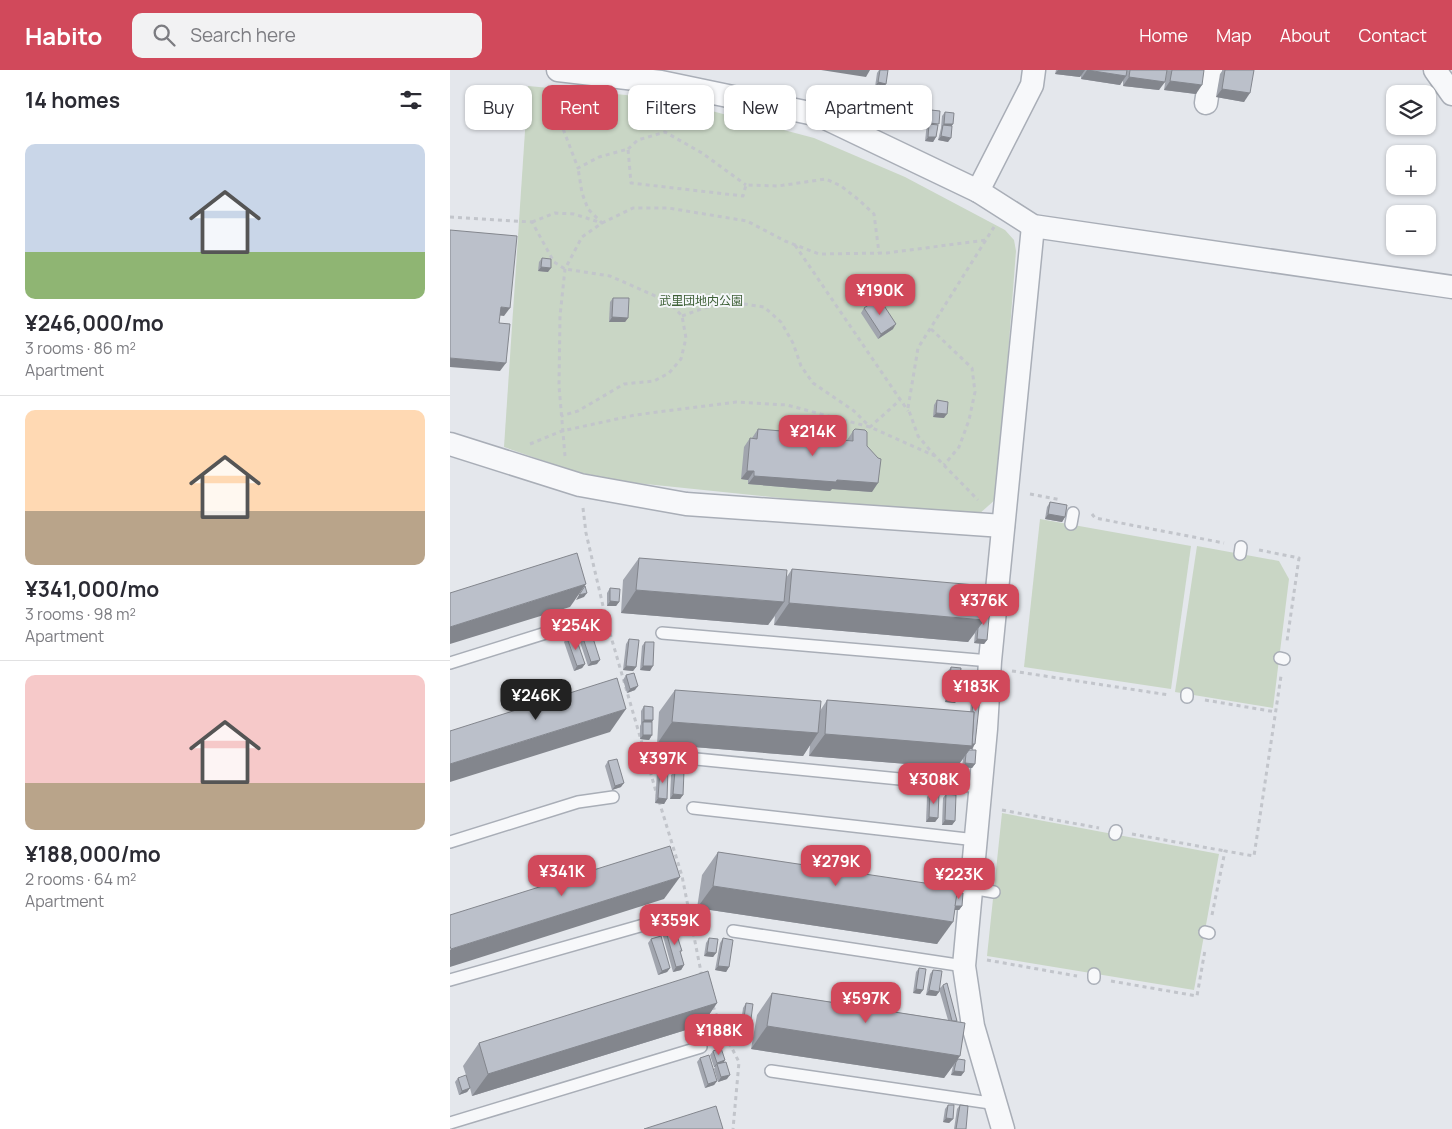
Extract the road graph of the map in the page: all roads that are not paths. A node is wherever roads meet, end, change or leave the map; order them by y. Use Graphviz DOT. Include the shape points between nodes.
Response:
graph roads {
  1 [pos="1034,70"];
  2 [pos="1211,70"];
  3 [pos="1435,70"];
  4 [pos="553,79"];
  5 [pos="1452,94"];
  6 [pos="1206,103"];
  7 [pos="978,191"];
  8 [pos="1033,226"];
  9 [pos="1452,287"];
  10 [pos="453,449"];
  11 [pos="1003,526"];
  12 [pos="565,628"];
  13 [pos="662,633"];
  14 [pos="450,663"];
  15 [pos="990,664"];
  16 [pos="676,758"];
  17 [pos="981,787"];
  18 [pos="613,797"];
  19 [pos="692,808"];
  20 [pos="976,840"];
  21 [pos="450,842"];
  22 [pos="971,888"];
  23 [pos="994,892"];
  24 [pos="654,922"];
  25 [pos="733,931"];
  26 [pos="964,961"];
  27 [pos="450,980"];
  28 [pos="702,1048"];
  29 [pos="771,1070"];
  30 [pos="997,1104"];
  31 [pos="450,1124"];
  32 [pos="1003,1129"];
  1 -- 7 [label="street" via="1032,85"];
  2 -- 6 [label="street"];
  3 -- 5 [label="street"];
  4 -- 7 [label="street" via="660,82 819,115"];
  7 -- 8 [label="street"];
  8 -- 9 [label="street"];
  8 -- 11 [label="street"];
  10 -- 11 [label="street" via="574,483 686,504"];
  11 -- 15 [label="street"];
  12 -- 14 [label="lane"];
  13 -- 15 [label="lane"];
  15 -- 17 [label="street"];
  16 -- 17 [label="lane"];
  17 -- 20 [label="street"];
  18 -- 21 [label="lane" via="578,802"];
  19 -- 20 [label="lane"];
  20 -- 22 [label="street"];
  22 -- 23 [label="lane"];
  22 -- 26 [label="street"];
  24 -- 27 [label="lane"];
  25 -- 26 [label="lane"];
  26 -- 30 [label="street" via="973,1026"];
  28 -- 31 [label="lane"];
  29 -- 30 [label="lane"];
  30 -- 32 [label="street"];
}
